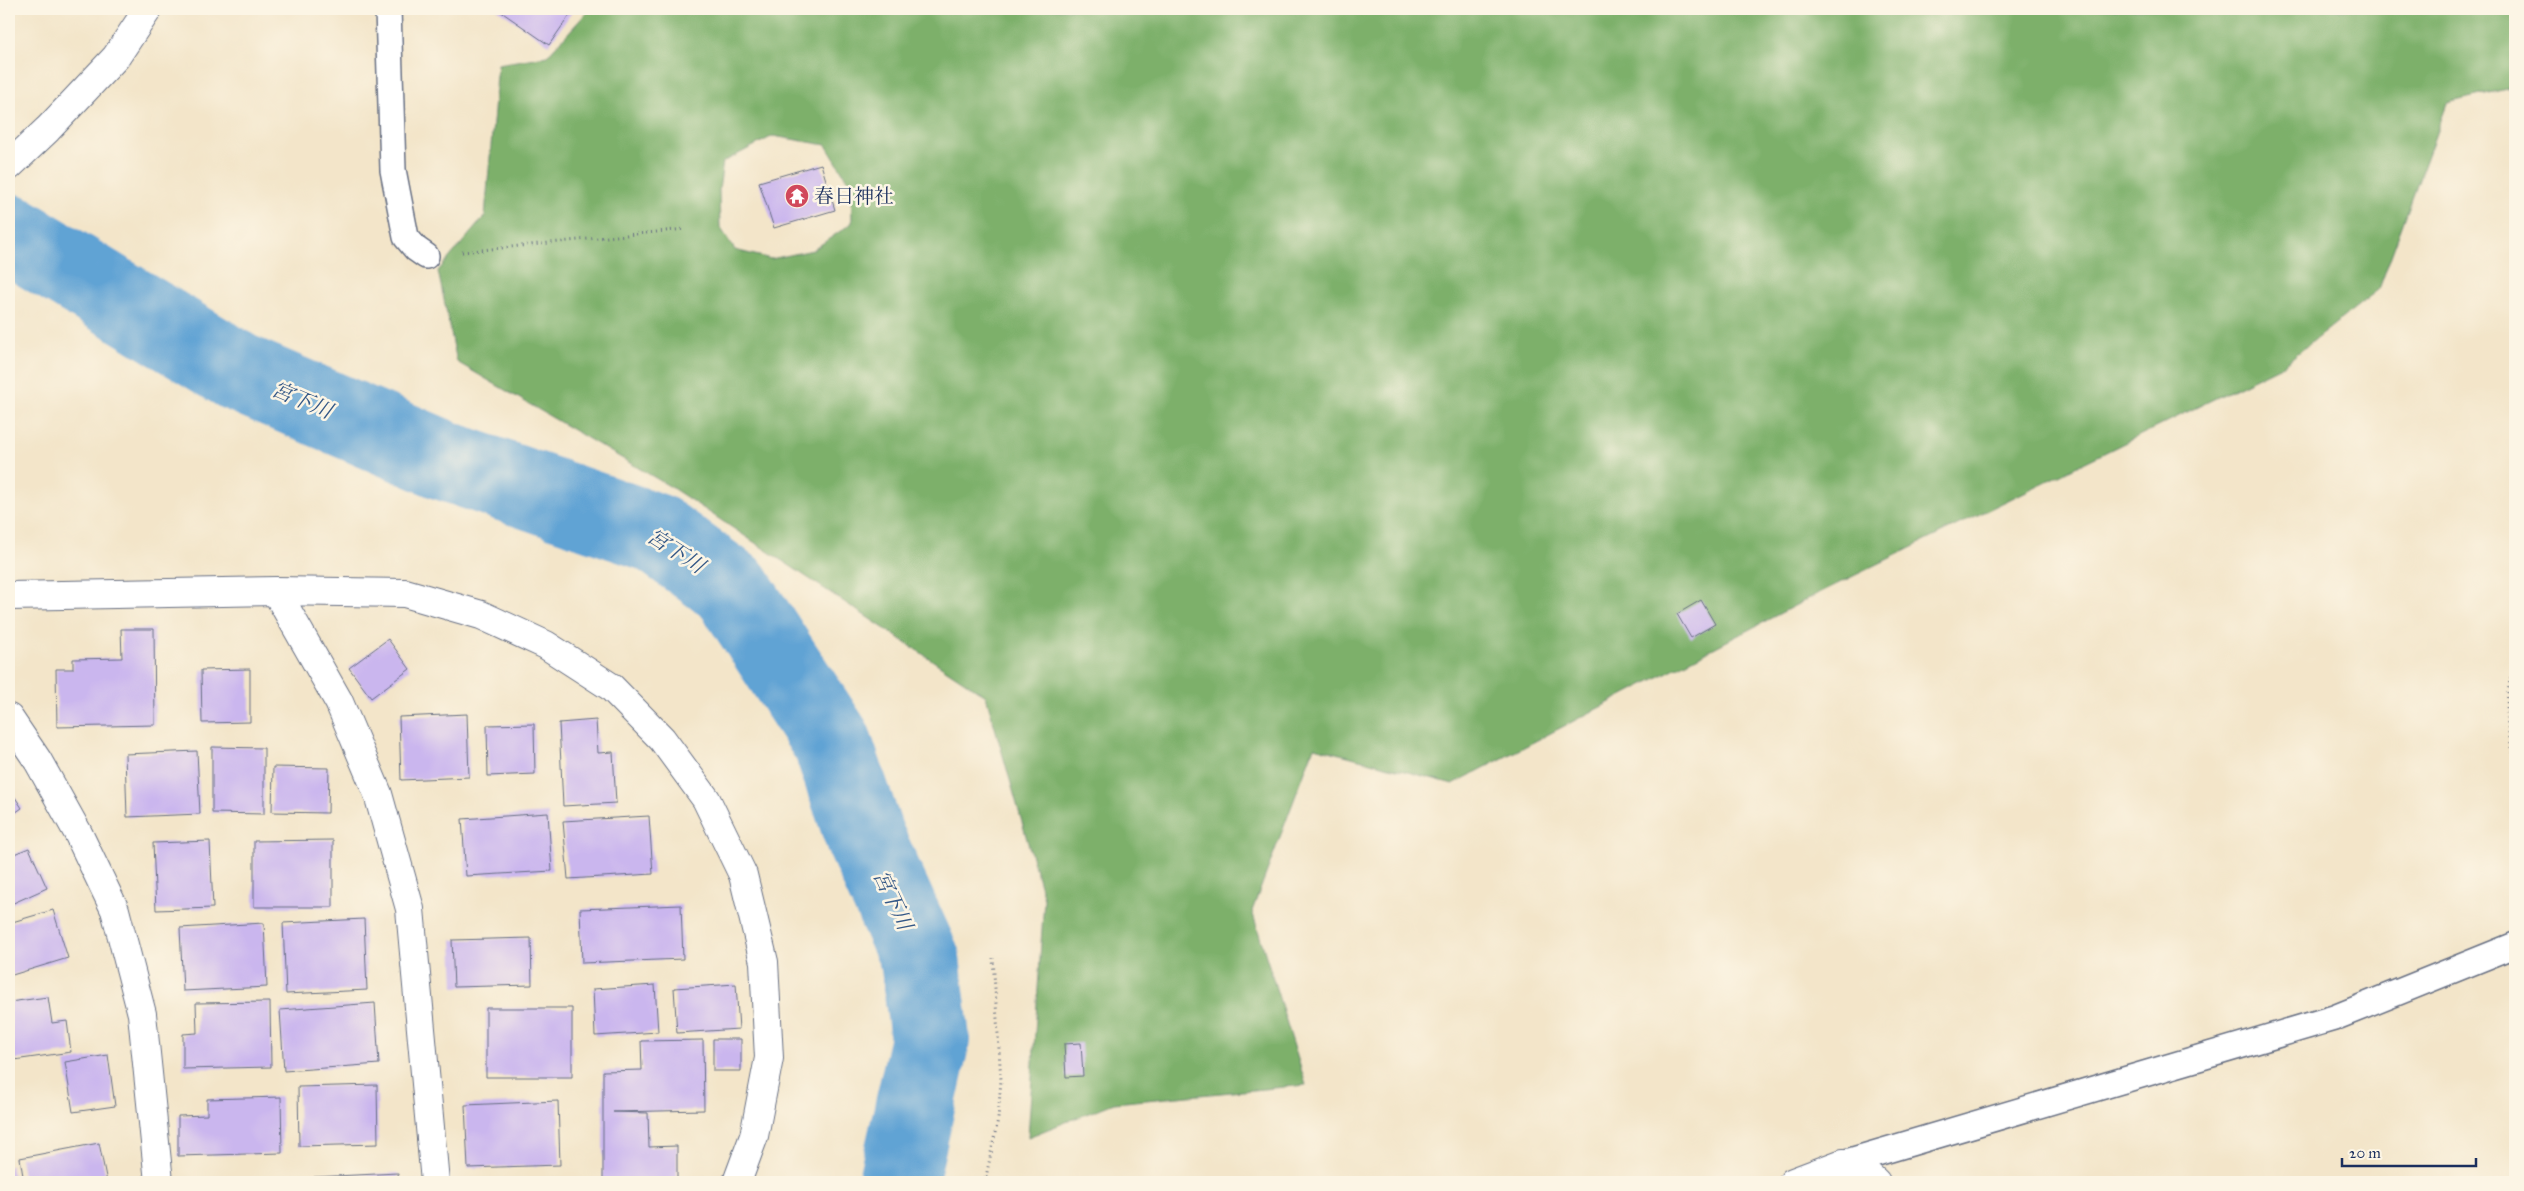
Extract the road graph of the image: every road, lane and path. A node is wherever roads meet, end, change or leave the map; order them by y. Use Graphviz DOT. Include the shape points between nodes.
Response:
graph roads {
  1 [pos="148,9"];
  2 [pos="388,9"];
  3 [pos="9,166"];
  4 [pos="685,229"];
  5 [pos="426,256"];
  6 [pos="276,592"];
  7 [pos="9,596"];
  8 [pos="2515,662"];
  9 [pos="9,718"];
  10 [pos="2515,758"];
  11 [pos="2515,945"];
  12 [pos="994,958"];
  13 [pos="1843,1163"];
  14 [pos="159,1182"];
  15 [pos="434,1182"];
  16 [pos="737,1182"];
  17 [pos="984,1182"];
  18 [pos="1793,1182"];
  19 [pos="1876,1182"];
  1 -- 3 [label="street" via="116,57"];
  2 -- 5 [label="lane" via="393,170 404,232 416,250"];
  4 -- 5 [label="path"];
  6 -- 7 [label="street"];
  6 -- 15 [label="street" via="339,702 375,786 410,909"];
  6 -- 16 [label="street" via="405,593 481,615 546,646 611,687 662,738 706,799 743,875 764,962 769,1058 754,1136"];
  8 -- 10 [label="path" via="2506,717"];
  9 -- 14 [label="street" via="38,761 115,910 142,1014"];
  11 -- 13 [label="lane" via="2334,1018"];
  12 -- 17 [label="path" via="1001,1080 998,1119"];
  13 -- 18 [label="street"];
  13 -- 19 [label="street" via="1865,1172"];
}
